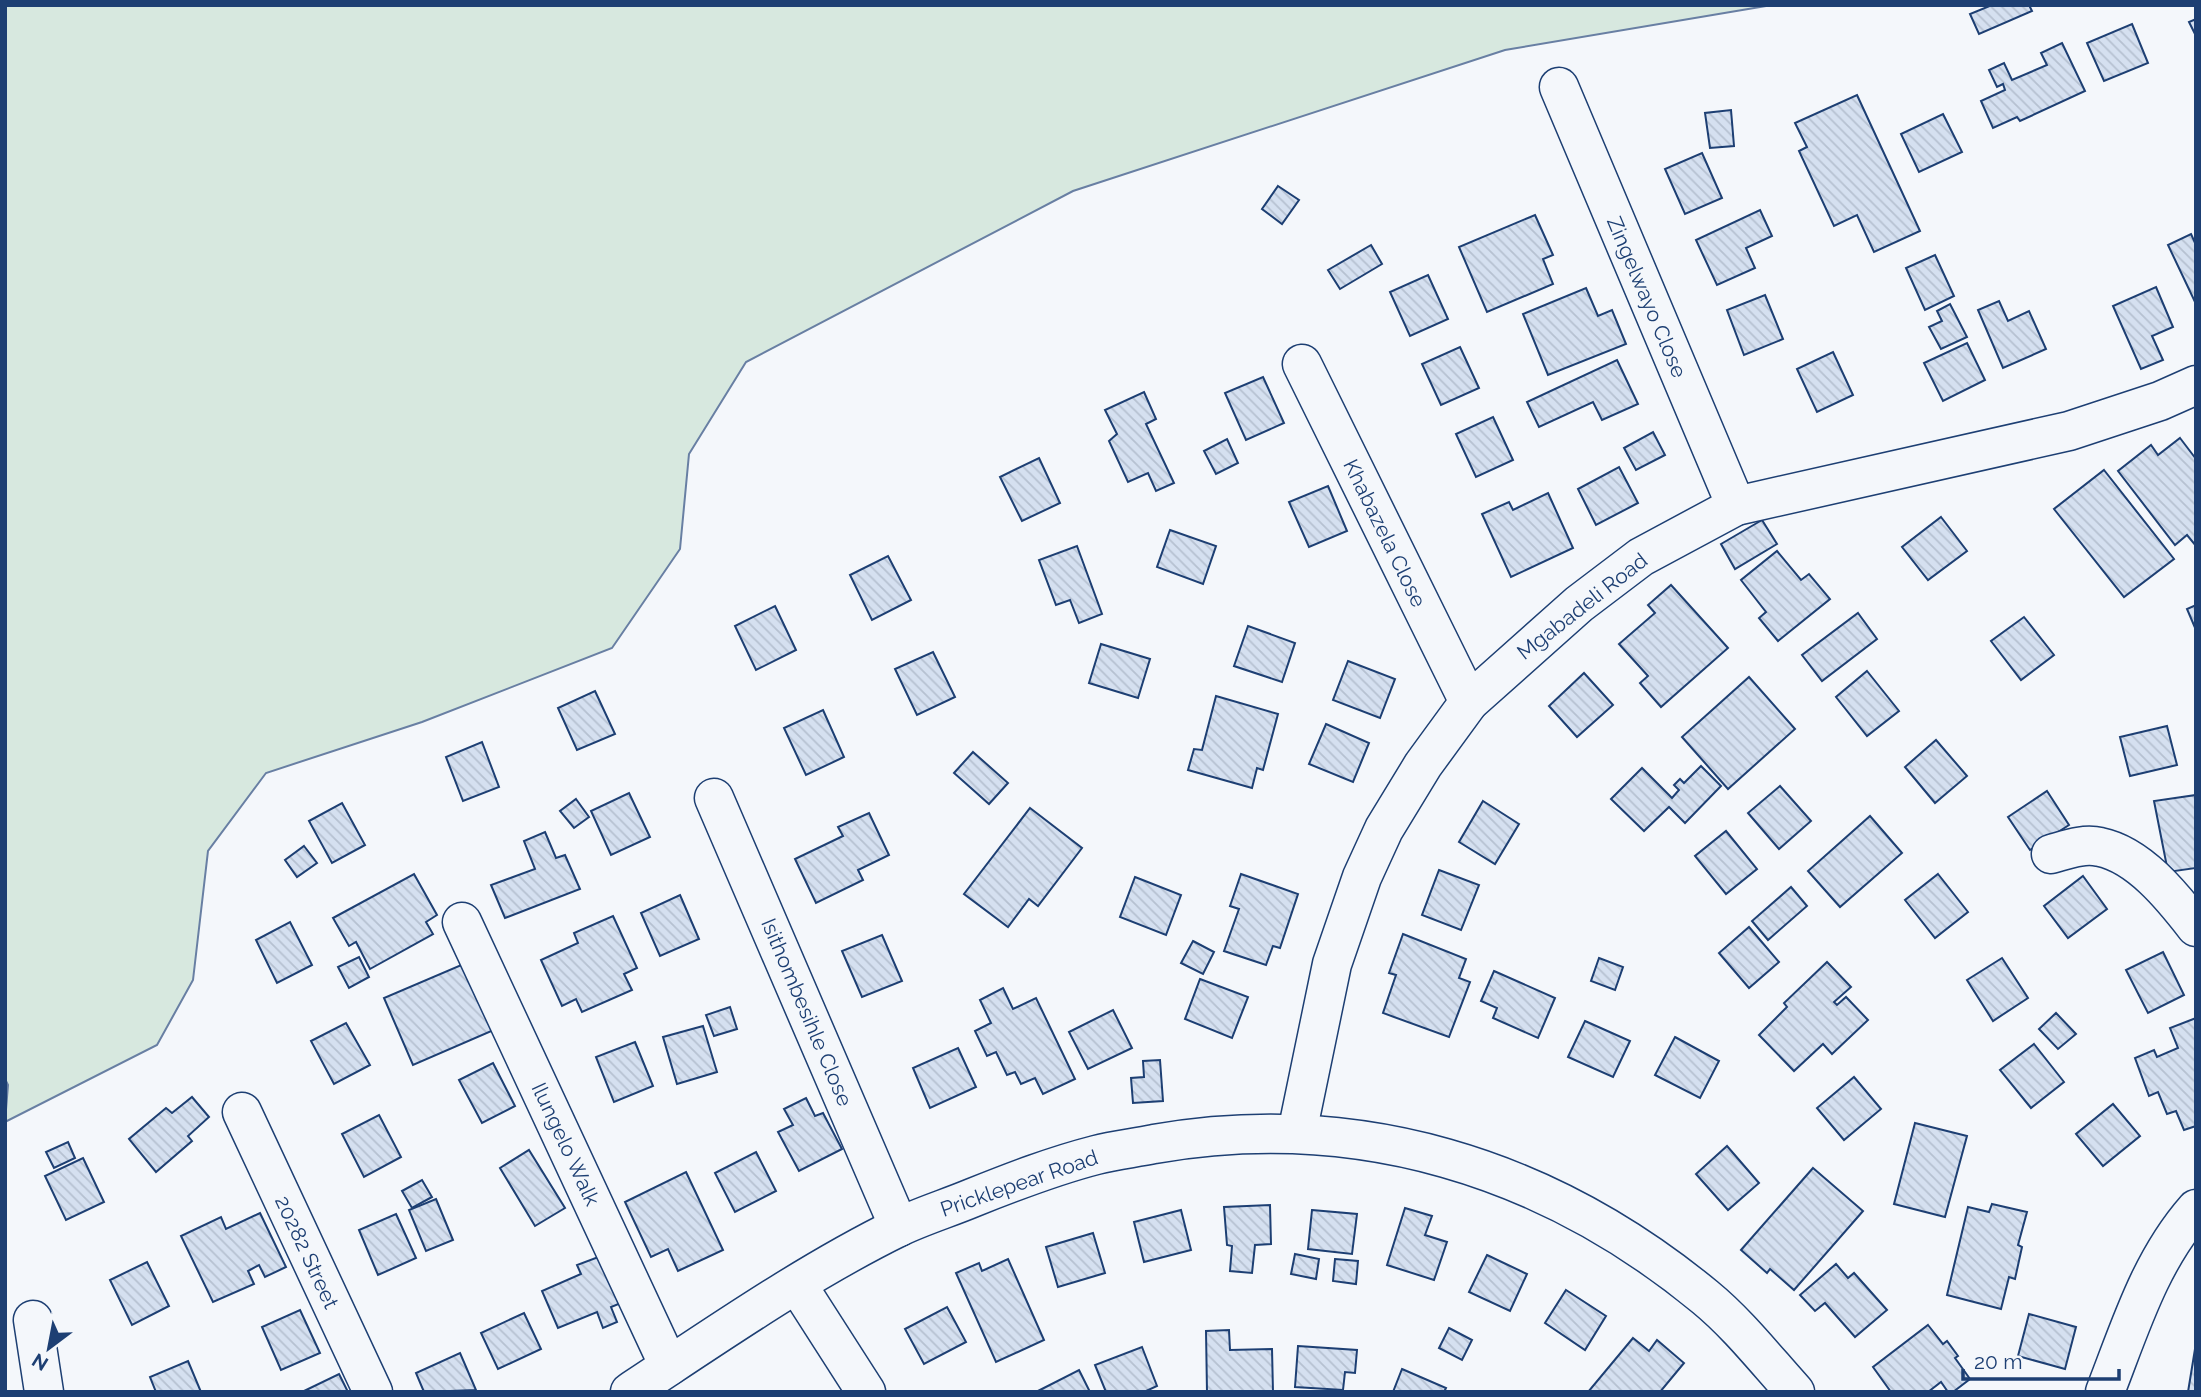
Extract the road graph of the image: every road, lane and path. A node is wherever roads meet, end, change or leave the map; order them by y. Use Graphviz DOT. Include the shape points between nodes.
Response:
graph roads {
  1 [pos="1559,87"];
  2 [pos="1302,364"];
  3 [pos="2196,385"];
  4 [pos="1736,506"];
  5 [pos="1469,702"];
  6 [pos="714,797"];
  7 [pos="2051,854"];
  8 [pos="462,922"];
  9 [pos="2196,927"];
  10 [pos="242,1112"];
  11 [pos="1297,1133"];
  12 [pos="2196,1209"];
  13 [pos="899,1227"];
  14 [pos="798,1286"];
  15 [pos="33,1320"];
  16 [pos="669,1366"];
  17 [pos="44,1392"];
  18 [pos="373,1392"];
  19 [pos="630,1392"];
  20 [pos="866,1392"];
  21 [pos="1795,1392"];
  22 [pos="2105,1392"];
  1 -- 4 [label="street, Zingelwayo Close"];
  2 -- 5 [label="street, Khabazela Close"];
  3 -- 4 [label="street, Mgabadeli Road" via="2069,430"];
  4 -- 5 [label="street, Mgabadeli Road" via="1641,557 1525,649"];
  5 -- 11 [label="street, Mgabadeli Road" via="1423,765 1384,829 1362,877 1326,987"];
  6 -- 13 [label="street, Isithombesihle Close"];
  7 -- 9 [label="street" via="2098,846 2126,856"];
  8 -- 16 [label="street, Ilungelo Walk"];
  10 -- 18 [label="street, 20282 Street"];
  11 -- 13 [label="street, Pricklepear Road" via="1202,1136 1098,1154"];
  11 -- 21 [label="street, Pricklepear Road" via="1445,1156 1578,1210 1706,1298"];
  12 -- 22 [label="street" via="2157,1262"];
  13 -- 14 [label="street, Pricklepear Road"];
  14 -- 16 [label="street, Pricklepear Road"];
  14 -- 20 [label="street"];
  15 -- 17 [label="street"];
  16 -- 19 [label="street, Pricklepear Road"];
}
